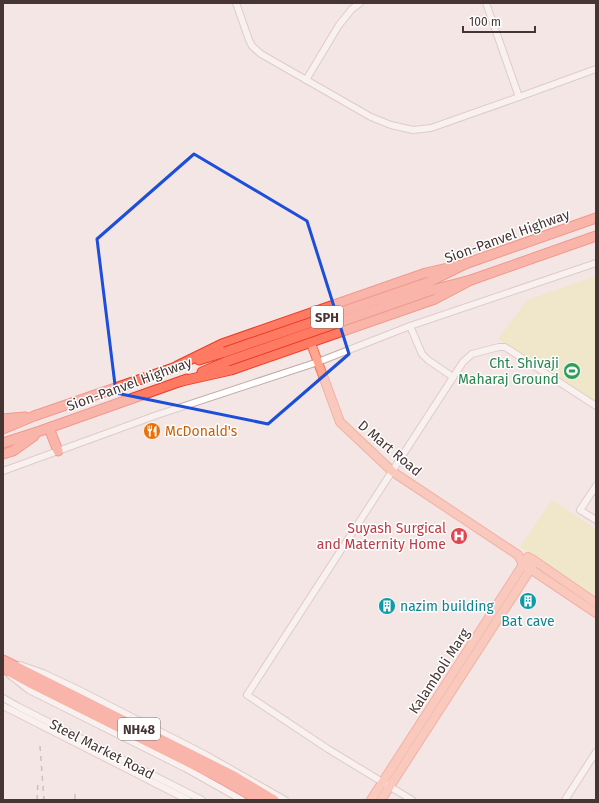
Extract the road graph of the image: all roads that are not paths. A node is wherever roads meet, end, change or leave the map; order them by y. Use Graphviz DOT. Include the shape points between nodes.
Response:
graph roads {
  1 [pos="236,3"];
  2 [pos="360,3"];
  3 [pos="486,3"];
  4 [pos="596,68"];
  5 [pos="306,80"];
  6 [pos="519,97"];
  7 [pos="596,218"];
  8 [pos="596,236"];
  9 [pos="596,263"];
  10 [pos="465,264"];
  11 [pos="471,280"];
  12 [pos="431,286"];
  13 [pos="302,316"];
  14 [pos="410,326"];
  15 [pos="311,342"];
  16 [pos="226,357"];
  17 [pos="318,362"];
  18 [pos="177,366"];
  19 [pos="453,377"];
  20 [pos="182,381"];
  21 [pos="596,406"];
  22 [pos="34,416"];
  23 [pos="3,419"];
  24 [pos="49,428"];
  25 [pos="3,429"];
  26 [pos="40,431"];
  27 [pos="3,443"];
  28 [pos="58,451"];
  29 [pos="3,454"];
  30 [pos="3,471"];
  31 [pos="393,472"];
  32 [pos="596,486"];
  33 [pos="596,520"];
  34 [pos="529,563"];
  35 [pos="596,603"];
  36 [pos="596,613"];
  37 [pos="3,660"];
  38 [pos="3,669"];
  39 [pos="3,698"];
  40 [pos="3,706"];
  41 [pos="596,752"];
  42 [pos="386,784"];
  43 [pos="188,800"];
  44 [pos="202,800"];
  45 [pos="242,800"];
  46 [pos="259,800"];
  47 [pos="274,800"];
  48 [pos="285,800"];
  49 [pos="372,800"];
  50 [pos="381,800"];
  51 [pos="412,800"];
  52 [pos="565,800"];
  1 -- 5 [label="street" via="252,46"];
  2 -- 5 [label="street" via="339,25"];
  3 -- 6 [label="street"];
  4 -- 6 [label="street"];
  5 -- 6 [label="street" via="371,117 413,130 431,128"];
  7 -- 10 [label="highway, Sion-Panvel Highway / SPH"];
  8 -- 11 [label="highway, Sion-Panvel Highway / SPH"];
  9 -- 14 [label="street"];
  10 -- 12 [label="highway, Sion-Panvel Highway / SPH"];
  10 -- 13 [label="highway" via="426,273"];
  11 -- 12 [label="highway, Sion-Panvel Highway / SPH"];
  11 -- 15 [label="highway" via="435,299"];
  12 -- 16 [label="highway, SPH, bridge"];
  13 -- 15 [label="main road, D Mart Road"];
  13 -- 18 [label="highway" via="222,344"];
  14 -- 17 [label="street"];
  14 -- 19 [label="street" via="422,354"];
  15 -- 17 [label="main road, D Mart Road"];
  15 -- 20 [label="highway" via="231,370"];
  16 -- 18 [label="highway, Sion-Panvel Highway / SPH"];
  16 -- 20 [label="highway, Sion-Panvel Highway / SPH"];
  17 -- 28 [label="street"];
  17 -- 31 [label="main road, D Mart Road" via="340,422"];
  18 -- 22 [label="highway, Sion-Panvel Highway / SPH"];
  19 -- 21 [label="street" via="472,354 499,346 506,347"];
  19 -- 31 [label="street"];
  20 -- 24 [label="highway, Sion-Panvel Highway / SPH"];
  22 -- 23 [label="highway, SPH"];
  22 -- 25 [label="highway"];
  24 -- 26 [label="highway, Sion-Panvel Highway / SPH"];
  24 -- 28 [label="highway"];
  26 -- 27 [label="highway, Sion-Panvel Highway"];
  26 -- 29 [label="highway, SPH"];
  28 -- 30 [label="street"];
  31 -- 34 [label="main road, D Mart Road"];
  31 -- 42 [label="street" via="247,695"];
  32 -- 33 [label="street" via="580,510"];
  34 -- 35 [label="main road, D Mart Road"];
  34 -- 36 [label="main road, D Mart Road"];
  34 -- 42 [label="main road, Kalamboli Marg"];
  37 -- 47 [label="highway, NH48" via="234,776"];
  37 -- 48 [label="street" via="43,673 77,689 206,755"];
  38 -- 45 [label="street" via="33,692 186,768"];
  38 -- 46 [label="highway, NH48" via="218,776"];
  39 -- 44 [label="street, Steel Market Road"];
  40 -- 43 [label="street, Steel Market Road"];
  41 -- 52 [label="street"];
  42 -- 49 [label="main road, Kalamboli Marg"];
  42 -- 50 [label="main road, Kalamboli Marg"];
  42 -- 51 [label="street"];
}
